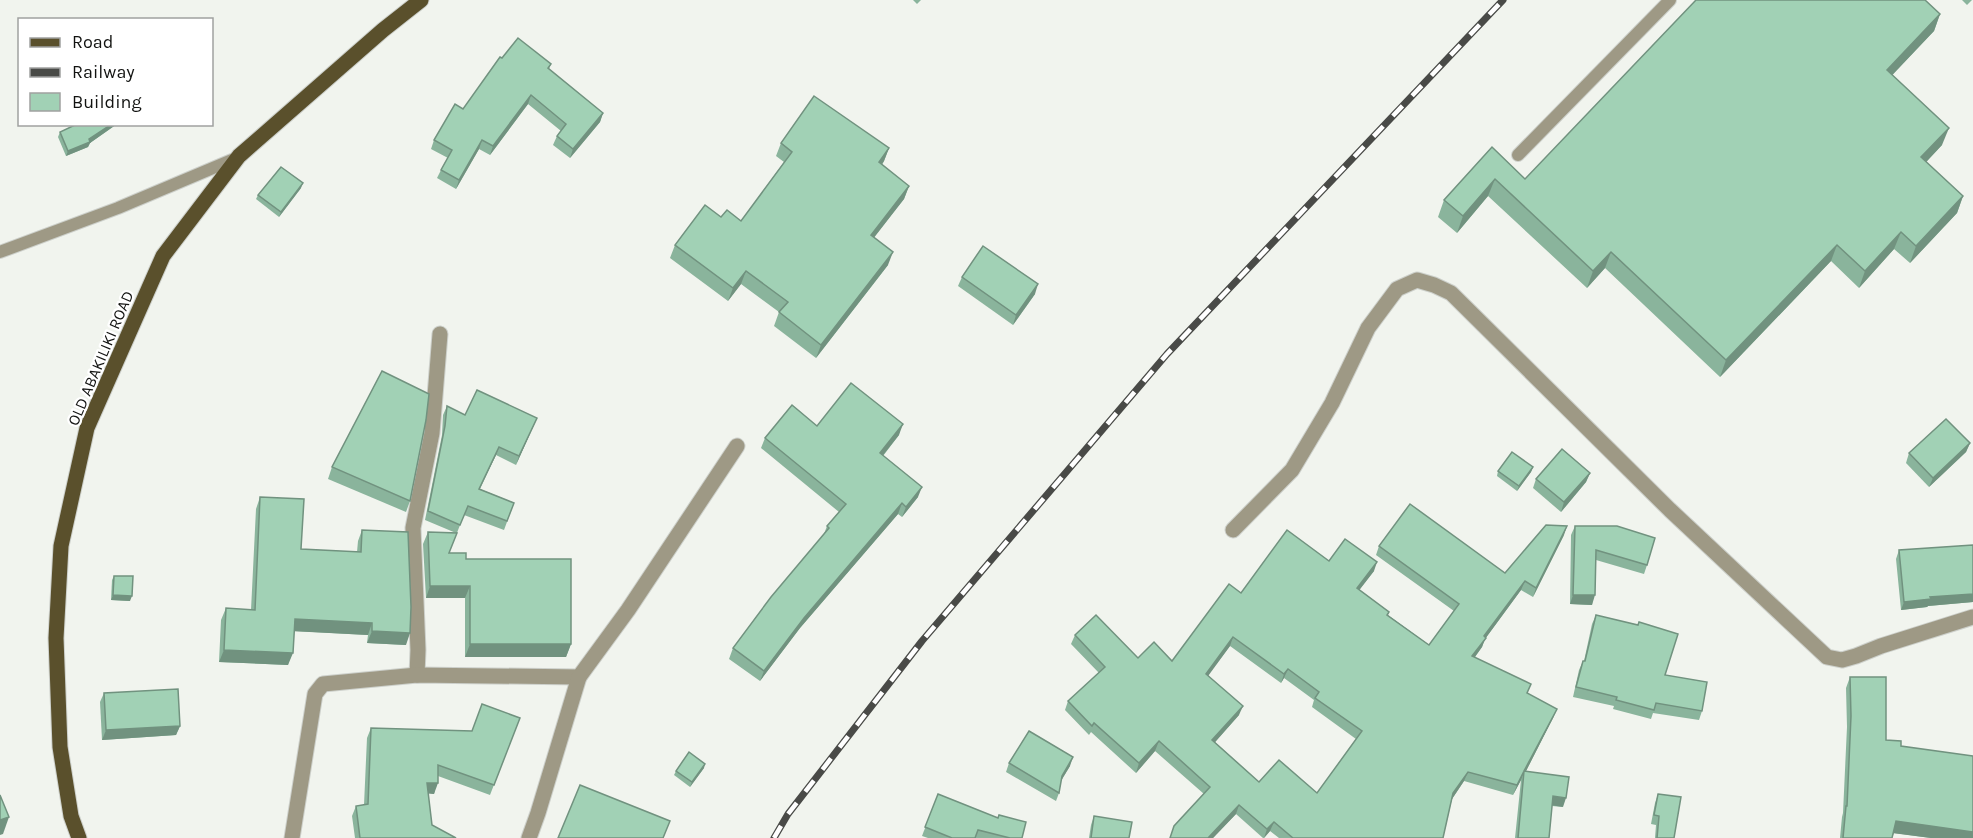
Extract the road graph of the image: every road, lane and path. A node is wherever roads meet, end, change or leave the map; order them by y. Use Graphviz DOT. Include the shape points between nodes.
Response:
graph roads {
  1 [pos="421,0"];
  2 [pos="1670,0"];
  3 [pos="1518,155"];
  4 [pos="239,156"];
  5 [pos="0,252"];
  6 [pos="440,334"];
  7 [pos="737,446"];
  8 [pos="1233,530"];
  9 [pos="1973,616"];
  10 [pos="417,675"];
  11 [pos="579,677"];
  12 [pos="79,838"];
  13 [pos="292,838"];
  14 [pos="529,838"];
  1 -- 4 [label="main road, OLD ABAKILIKI ROAD"];
  2 -- 3 [label="lane"];
  4 -- 5 [label="lane" via="118,208"];
  4 -- 12 [label="main road, OLD ABAKILIKI ROAD" via="163,256 87,428 61,546 56,638 60,747 71,816"];
  6 -- 10 [label="street" via="432,433 413,528"];
  7 -- 11 [label="street"];
  8 -- 9 [label="street" via="1292,470 1332,402 1368,328 1397,289 1417,280 1451,293 1670,510 1827,657 1842,660"];
  10 -- 11 [label="street"];
  10 -- 13 [label="street" via="323,684 315,694"];
  11 -- 14 [label="street"];
}
